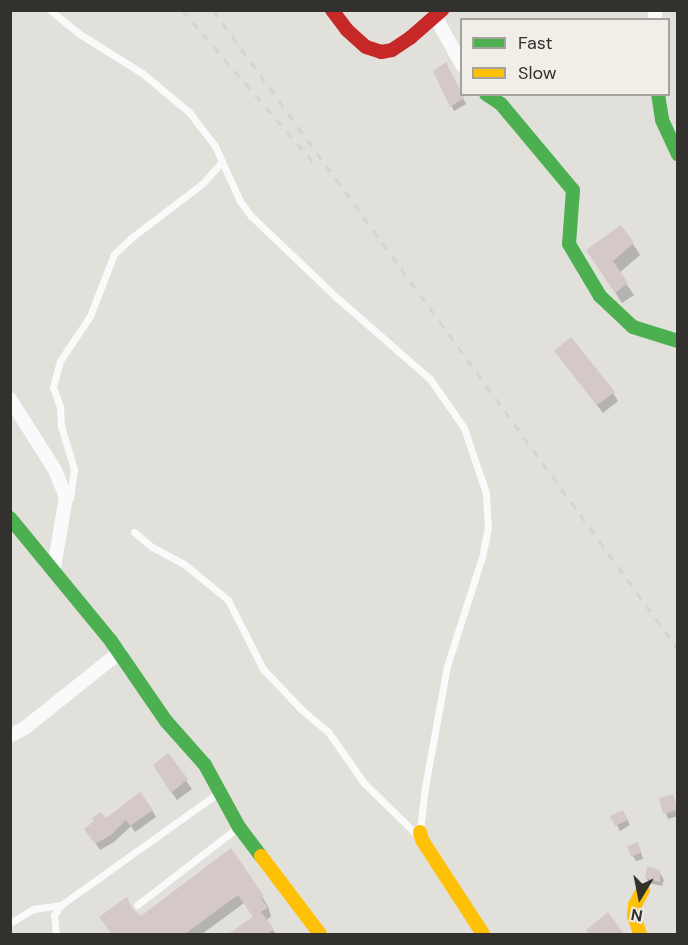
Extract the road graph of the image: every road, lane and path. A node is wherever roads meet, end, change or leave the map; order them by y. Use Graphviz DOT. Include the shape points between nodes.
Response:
graph roads {
  1 [pos="50,10"];
  2 [pos="332,10"];
  3 [pos="438,13"];
  4 [pos="460,61"];
  5 [pos="489,96"];
  6 [pos="658,96"];
  7 [pos="678,153"];
  8 [pos="222,162"];
  9 [pos="678,341"];
  10 [pos="10,399"];
  11 [pos="70,498"];
  12 [pos="10,518"];
  13 [pos="134,532"];
  14 [pos="54,568"];
  15 [pos="120,652"];
  16 [pos="10,736"];
  17 [pos="218,793"];
  18 [pos="239,826"];
  19 [pos="421,836"];
  20 [pos="644,890"];
  21 [pos="61,905"];
  22 [pos="137,905"];
  23 [pos="10,923"];
  24 [pos="56,934"];
  25 [pos="320,934"];
  26 [pos="483,934"];
  27 [pos="640,934"];
  1 -- 8 [label="lane" via="175,98 207,133"];
  2 -- 3 [label="street" via="366,47 381,52 410,38"];
  3 -- 4 [label="street"];
  5 -- 9 [label="street" via="501,104 573,190 569,244 600,296 633,327"];
  6 -- 7 [label="street" via="662,120"];
  8 -- 11 [label="lane" via="202,184 114,254 90,316 60,361 53,387 74,469"];
  8 -- 19 [label="lane" via="250,216 430,379 464,428 486,493 486,537 447,666 425,787"];
  10 -- 14 [label="street" via="55,470 66,497"];
  12 -- 14 [label="street"];
  13 -- 19 [label="lane" via="184,564 228,600 268,675 330,734 364,783"];
  14 -- 15 [label="street"];
  15 -- 16 [label="street"];
  15 -- 17 [label="street" via="166,721 205,765"];
  17 -- 18 [label="street"];
  17 -- 21 [label="lane"];
  18 -- 22 [label="lane"];
  18 -- 25 [label="street"];
  19 -- 26 [label="street"];
  20 -- 27 [label="street" via="634,915"];
  21 -- 23 [label="lane" via="33,909"];
  21 -- 24 [label="lane" via="54,915"];
}
